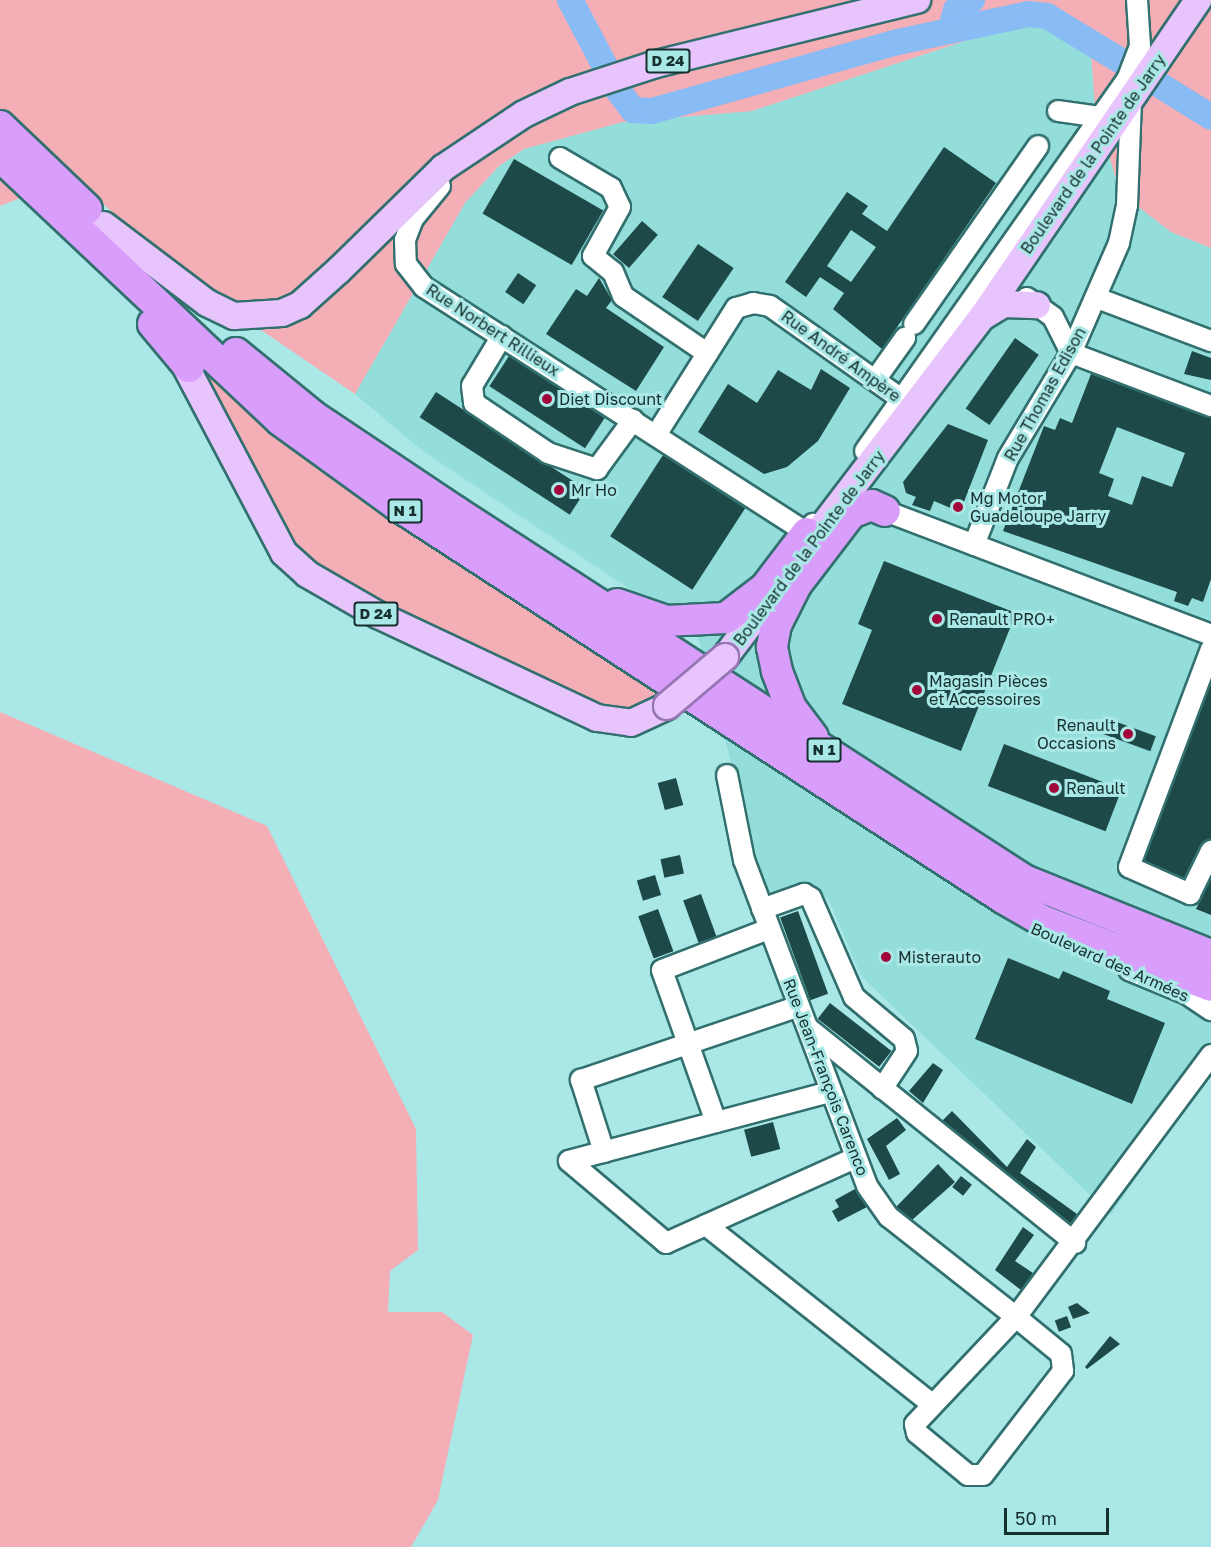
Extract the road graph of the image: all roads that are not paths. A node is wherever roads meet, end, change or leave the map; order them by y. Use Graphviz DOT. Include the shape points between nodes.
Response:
graph roads {
  1 [pos="917,0"];
  2 [pos="1137,0"];
  3 [pos="1198,0"];
  4 [pos="1115,107"];
  5 [pos="1058,111"];
  6 [pos="0,126"];
  7 [pos="486,138"];
  8 [pos="1038,146"];
  9 [pos="560,158"];
  10 [pos="12,165"];
  11 [pos="104,238"];
  12 [pos="1010,246"];
  13 [pos="1004,284"];
  14 [pos="1096,298"];
  15 [pos="1037,304"];
  16 [pos="982,317"];
  17 [pos="502,336"];
  18 [pos="1211,341"];
  19 [pos="707,352"];
  20 [pos="1071,353"];
  21 [pos="189,367"];
  22 [pos="875,380"];
  23 [pos="909,404"];
  24 [pos="1211,406"];
  25 [pos="633,420"];
  26 [pos="656,435"];
  27 [pos="455,511"];
  28 [pos="885,511"];
  29 [pos="807,533"];
  30 [pos="974,545"];
  31 [pos="1211,635"];
  32 [pos="1211,649"];
  33 [pos="822,749"];
  34 [pos="727,775"];
  35 [pos="894,829"];
  36 [pos="1211,851"];
  37 [pos="762,909"];
  38 [pos="769,929"];
  39 [pos="1211,955"];
  40 [pos="1211,986"];
  41 [pos="799,1006"];
  42 [pos="1211,1010"];
  43 [pos="807,1027"];
  44 [pos="687,1044"];
  45 [pos="1211,1055"];
  46 [pos="882,1089"];
  47 [pos="830,1092"];
  48 [pos="716,1122"];
  49 [pos="604,1152"];
  50 [pos="855,1158"];
  51 [pos="706,1225"];
  52 [pos="1075,1244"];
  53 [pos="1016,1317"];
  54 [pos="932,1404"];
  1 -- 7 [label="main road, D 24" via="613,77 552,100"];
  2 -- 4 [label="street, Boulevard de la Pointe de Jarry / D 24" via="1140,46"];
  3 -- 4 [label="main road, Boulevard de la Pointe de Jarry / D 24"];
  4 -- 5 [label="street"];
  4 -- 12 [label="street, Boulevard de la Pointe de Jarry / D 24"];
  4 -- 13 [label="main road, Boulevard de la Pointe de Jarry / D 24"];
  4 -- 14 [label="street, Rue Thomas Edison" via="1127,205 1119,243"];
  6 -- 10 [label="highway, N 1"];
  7 -- 11 [label="main road, D 24" via="414,194 300,304 261,318 234,316 207,303"];
  7 -- 17 [label="street, Rue Norbert Rillieux" via="413,219 404,252 410,273 424,287"];
  8 -- 22 [label="street"];
  9 -- 19 [label="street" via="611,188 616,198 620,207 593,256 613,272 623,296"];
  10 -- 11 [label="highway, N 1"];
  10 -- 21 [label="highway"];
  11 -- 21 [label="main road, Boulevard de la Pointe de Jarry / D 24"];
  11 -- 27 [label="highway, N 1" via="245,362 314,416"];
  11 -- 35 [label="highway, N 1" via="231,375 335,463"];
  12 -- 13 [label="street"];
  12 -- 23 [label="street, Boulevard de la Pointe de Jarry / D 24"];
  13 -- 15 [label="street"];
  13 -- 16 [label="main road, Boulevard de la Pointe de Jarry / D 24"];
  14 -- 18 [label="street"];
  14 -- 20 [label="street, Rue Thomas Edison"];
  15 -- 16 [label="main road" via="1004,304"];
  15 -- 20 [label="street" via="1062,329"];
  16 -- 23 [label="main road, Boulevard de la Pointe de Jarry / D 24"];
  17 -- 25 [label="street, Rue Norbert Rillieux"];
  17 -- 25 [label="street" via="472,386 474,403 548,453 597,469"];
  19 -- 22 [label="street, Rue André Ampère" via="736,308 770,306"];
  19 -- 26 [label="street, Rue André Ampère"];
  20 -- 24 [label="street"];
  20 -- 30 [label="street, Rue Thomas Edison" via="1008,458"];
  21 -- 23 [label="main road, Boulevard de la Pointe de Jarry / D 24, bridge" via="228,454 284,553 332,590 597,718 631,723 667,706 724,657"];
  22 -- 23 [label="street, Rue André Ampère"];
  23 -- 29 [label="street, Boulevard de la Pointe de Jarry / D 24"];
  25 -- 26 [label="street, Rue Norbert Rillieux"];
  26 -- 29 [label="street, Rue Norbert Rillieux"];
  27 -- 29 [label="highway" via="625,609 673,621 726,618 744,608"];
  27 -- 33 [label="highway, N 1"];
  28 -- 30 [label="street"];
  28 -- 33 [label="highway" via="872,505 851,513 796,585 776,625 772,646 784,691"];
  30 -- 31 [label="street"];
  32 -- 36 [label="street" via="1129,867 1190,894"];
  33 -- 39 [label="highway, N 1" via="1024,880"];
  34 -- 37 [label="street, Rue Jean-François Carenco" via="744,860"];
  35 -- 40 [label="highway, N 1" via="1041,920"];
  35 -- 42 [label="street, Boulevard des Armées" via="983,901 1041,934 1187,993"];
  37 -- 38 [label="street, Rue Jean-François Carenco"];
  37 -- 46 [label="street" via="804,894 811,898 854,997 904,1039 908,1051"];
  38 -- 41 [label="street, Rue Jean-François Carenco"];
  38 -- 44 [label="street" via="662,970"];
  41 -- 43 [label="street, Rue Jean-François Carenco"];
  41 -- 44 [label="street"];
  43 -- 46 [label="street"];
  43 -- 47 [label="street, Rue Jean-François Carenco"];
  44 -- 48 [label="street"];
  44 -- 49 [label="street" via="581,1080"];
  45 -- 52 [label="street"];
  46 -- 52 [label="street"];
  47 -- 48 [label="street"];
  47 -- 50 [label="street, Rue Jean-François Carenco"];
  48 -- 49 [label="street"];
  49 -- 51 [label="street" via="569,1161 666,1243"];
  50 -- 51 [label="street"];
  50 -- 53 [label="street, Rue Jean-François Carenco" via="889,1217"];
  51 -- 54 [label="street"];
  52 -- 53 [label="street"];
  53 -- 54 [label="street"];
  53 -- 54 [label="street, Rue Jean-François Carenco" via="1055,1348 1064,1365 983,1476 968,1475 917,1433 915,1424"];
}
